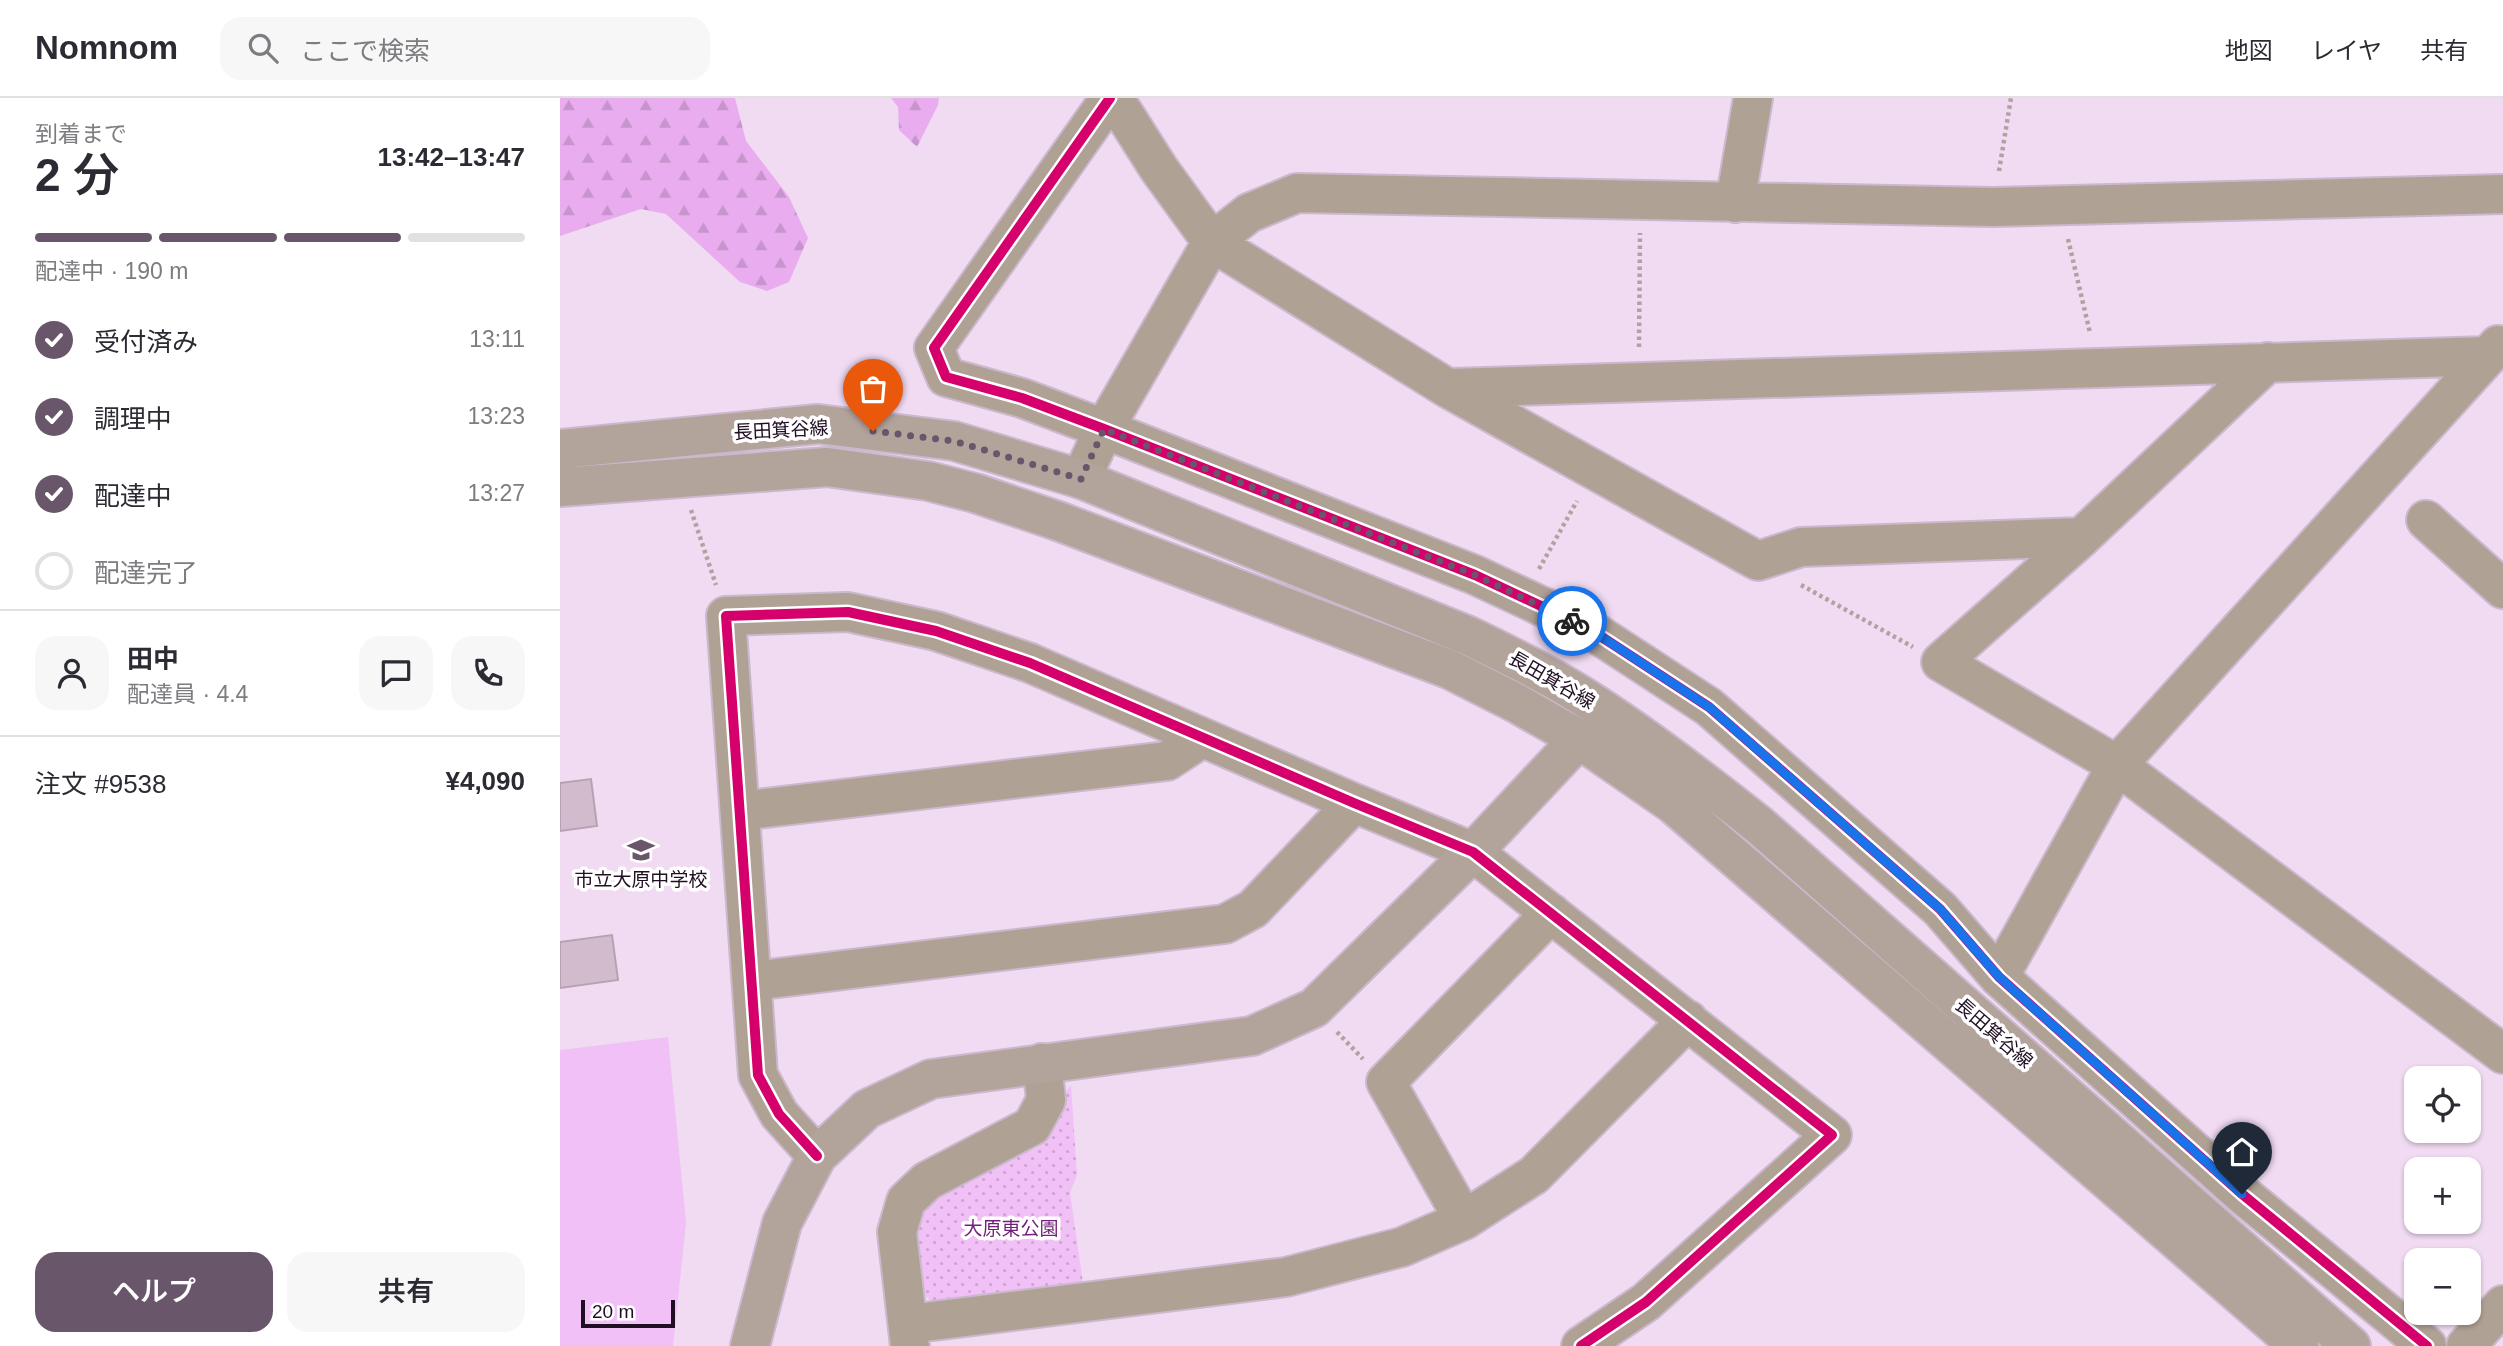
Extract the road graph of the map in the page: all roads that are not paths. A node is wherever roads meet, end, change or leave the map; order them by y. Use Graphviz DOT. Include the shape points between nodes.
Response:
graph roads {
  1 [pos="1112,98"];
  2 [pos="1753,98"];
  3 [pos="2503,194"];
  4 [pos="1735,203"];
  5 [pos="1212,242"];
  6 [pos="2496,348"];
  7 [pos="2268,362"];
  8 [pos="1449,388"];
  9 [pos="1104,429"];
  10 [pos="560,449"];
  11 [pos="1081,479"];
  12 [pos="560,488"];
  13 [pos="2426,520"];
  14 [pos="2082,537"];
  15 [pos="2503,589"];
  16 [pos="1202,737"];
  17 [pos="1580,739"];
  18 [pos="2117,765"];
  19 [pos="1354,803"];
  20 [pos="740,811"];
  21 [pos="1473,852"];
  22 [pos="1551,913"];
  23 [pos="1999,977"];
  24 [pos="752,981"];
  25 [pos="1688,1020"];
  26 [pos="2503,1054"];
  27 [pos="1042,1063"];
  28 [pos="817,1156"];
  29 [pos="1464,1220"];
  30 [pos="2503,1305"];
  31 [pos="909,1335"];
  32 [pos="750,1346"];
  33 [pos="1581,1346"];
  34 [pos="2299,1346"];
  35 [pos="2351,1346"];
  36 [pos="2427,1346"];
  37 [pos="2466,1346"];
  1 -- 5 [label="street"];
  1 -- 9 [label="street" via="934,348 946,377 1022,398"];
  2 -- 4 [label="street"];
  3 -- 4 [label="street" via="1993,207"];
  4 -- 5 [label="street" via="1297,193 1249,213"];
  5 -- 8 [label="street"];
  5 -- 9 [label="street"];
  6 -- 7 [label="street"];
  6 -- 18 [label="street"];
  7 -- 8 [label="street"];
  7 -- 14 [label="street"];
  8 -- 14 [label="street" via="1758,561 1801,547"];
  9 -- 11 [label="street"];
  9 -- 23 [label="street" via="1475,575 1588,628 1709,707 1940,909"];
  10 -- 11 [label="street, 長田箕谷線" via="818,424 954,441"];
  11 -- 35 [label="street, 長田箕谷線" via="1469,636 1595,704 1759,825"];
  12 -- 17 [label="street, 長田箕谷線" via="827,467 928,481 1058,521 1449,669"];
  13 -- 15 [label="street"];
  14 -- 18 [label="street" via="1941,662"];
  16 -- 19 [label="street"];
  16 -- 20 [label="street" via="1167,761"];
  16 -- 20 [label="street" via="1030,663 936,631 848,612 726,616"];
  17 -- 21 [label="street"];
  17 -- 34 [label="street, 長田箕谷線" via="1673,804"];
  18 -- 23 [label="street"];
  18 -- 26 [label="street"];
  19 -- 21 [label="street"];
  19 -- 24 [label="street" via="1253,909 1225,924"];
  20 -- 24 [label="street"];
  21 -- 22 [label="street"];
  21 -- 27 [label="street" via="1314,1008 1252,1035"];
  22 -- 25 [label="street"];
  22 -- 29 [label="street" via="1385,1082"];
  23 -- 36 [label="street" via="2242,1194"];
  24 -- 28 [label="street" via="758,1075 779,1114"];
  25 -- 29 [label="street" via="1534,1175"];
  25 -- 33 [label="street" via="1832,1135 1646,1302"];
  27 -- 28 [label="street" via="931,1079 867,1109"];
  27 -- 31 [label="street" via="1046,1100 1032,1126 928,1181 906,1201 897,1232"];
  28 -- 32 [label="street" via="782,1223"];
  29 -- 31 [label="street" via="1402,1247 1286,1277"];
  30 -- 37 [label="street"];
}
